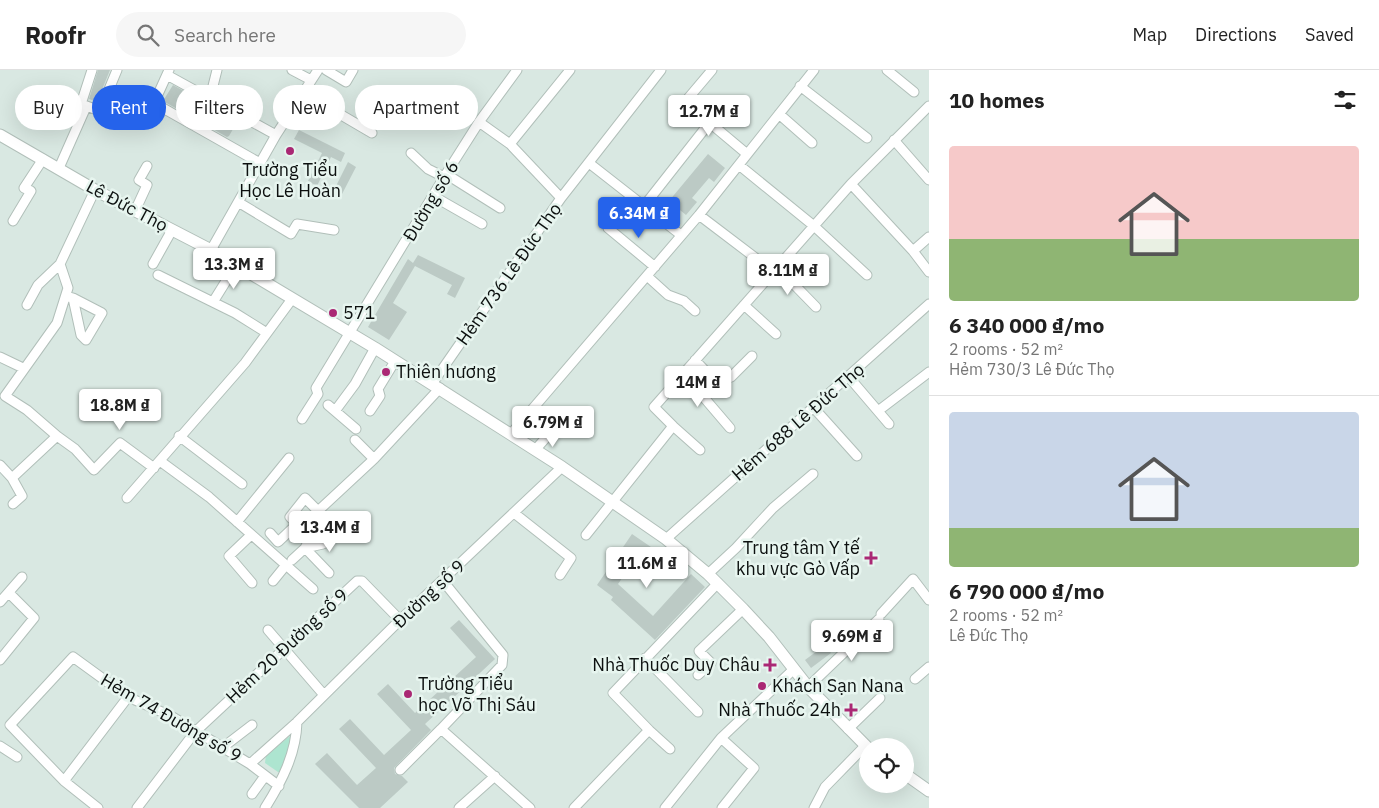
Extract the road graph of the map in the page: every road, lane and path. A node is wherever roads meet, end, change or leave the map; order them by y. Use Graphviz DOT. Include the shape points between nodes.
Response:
graph roads {
  1 [pos="92,70"];
  2 [pos="117,70"];
  3 [pos="217,70"];
  4 [pos="292,70"];
  5 [pos="318,70"];
  6 [pos="326,70"];
  7 [pos="353,70"];
  8 [pos="517,70"];
  9 [pos="570,70"];
  10 [pos="661,70"];
  11 [pos="814,70"];
  12 [pos="887,70"];
  13 [pos="708,71"];
  14 [pos="168,72"];
  15 [pos="311,80"];
  16 [pos="189,85"];
  17 [pos="213,85"];
  18 [pos="307,85"];
  19 [pos="800,86"];
  20 [pos="914,92"];
  21 [pos="929,106"];
  22 [pos="86,107"];
  23 [pos="779,114"];
  24 [pos="345,118"];
  25 [pos="479,122"];
  26 [pos="710,122"];
  27 [pos="263,128"];
  28 [pos="279,130"];
  29 [pos="0,134"];
  30 [pos="372,134"];
  31 [pos="276,135"];
  32 [pos="867,138"];
  33 [pos="894,140"];
  34 [pos="812,143"];
  35 [pos="510,144"];
  36 [pos="411,153"];
  37 [pos="747,154"];
  38 [pos="43,159"];
  39 [pos="260,163"];
  40 [pos="589,163"];
  41 [pos="147,166"];
  42 [pos="739,166"];
  43 [pos="59,168"];
  44 [pos="445,176"];
  45 [pos="929,180"];
  46 [pos="851,184"];
  47 [pos="96,190"];
  48 [pos="433,196"];
  49 [pos="561,198"];
  50 [pos="238,202"];
  51 [pos="644,206"];
  52 [pos="500,208"];
  53 [pos="135,211"];
  54 [pos="699,215"];
  55 [pos="13,221"];
  56 [pos="482,224"];
  57 [pos="814,226"];
  58 [pos="608,228"];
  59 [pos="172,230"];
  60 [pos="334,230"];
  61 [pos="681,236"];
  62 [pos="929,237"];
  63 [pos="211,250"];
  64 [pos="913,251"];
  65 [pos="60,264"];
  66 [pos="153,264"];
  67 [pos="236,265"];
  68 [pos="655,267"];
  69 [pos="776,270"];
  70 [pos="929,272"];
  71 [pos="158,275"];
  72 [pos="867,275"];
  73 [pos="647,276"];
  74 [pos="292,299"];
  75 [pos="213,302"];
  76 [pos="929,304"];
  77 [pos="27,305"];
  78 [pos="744,305"];
  79 [pos="816,308"];
  80 [pos="695,311"];
  81 [pos="267,333"];
  82 [pos="349,334"];
  83 [pos="776,334"];
  84 [pos="375,348"];
  85 [pos="752,356"];
  86 [pos="0,357"];
  87 [pos="695,360"];
  88 [pos="395,361"];
  89 [pos="23,368"];
  90 [pos="929,372"];
  91 [pos="683,374"];
  92 [pos="848,376"];
  93 [pos="436,386"];
  94 [pos="3,396"];
  95 [pos="813,407"];
  96 [pos="370,411"];
  97 [pos="878,411"];
  98 [pos="302,419"];
  99 [pos="889,424"];
  100 [pos="673,426"];
  101 [pos="730,428"];
  102 [pos="356,429"];
  103 [pos="552,431"];
  104 [pos="511,434"];
  105 [pos="57,436"];
  106 [pos="180,436"];
  107 [pos="355,440"];
  108 [pos="535,450"];
  109 [pos="700,450"];
  110 [pos="857,456"];
  111 [pos="289,458"];
  112 [pos="374,459"];
  113 [pos="0,465"];
  114 [pos="157,465"];
  115 [pos="562,468"];
  116 [pos="813,474"];
  117 [pos="12,478"];
  118 [pos="242,484"];
  119 [pos="127,498"];
  120 [pos="613,502"];
  121 [pos="14,504"];
  122 [pos="318,511"];
  123 [pos="514,513"];
  124 [pos="237,522"];
  125 [pos="297,524"];
  126 [pos="337,525"];
  127 [pos="311,532"];
  128 [pos="270,533"];
  129 [pos="251,534"];
  130 [pos="586,535"];
  131 [pos="666,539"];
  132 [pos="305,548"];
  133 [pos="289,563"];
  134 [pos="328,573"];
  135 [pos="708,574"];
  136 [pos="560,575"];
  137 [pos="22,577"];
  138 [pos="273,580"];
  139 [pos="443,581"];
  140 [pos="252,583"];
  141 [pos="718,583"];
  142 [pos="313,589"];
  143 [pos="9,593"];
  144 [pos="929,600"];
  145 [pos="0,602"];
  146 [pos="743,609"];
  147 [pos="400,620"];
  148 [pos="268,630"];
  149 [pos="3,649"];
  150 [pos="284,649"];
  151 [pos="645,658"];
  152 [pos="0,660"];
  153 [pos="929,666"];
  154 [pos="794,669"];
  155 [pos="698,675"];
  156 [pos="915,679"];
  157 [pos="808,687"];
  158 [pos="324,695"];
  159 [pos="128,697"];
  160 [pos="880,698"];
  161 [pos="698,712"];
  162 [pos="297,722"];
  163 [pos="252,725"];
  164 [pos="441,729"];
  165 [pos="848,729"];
  166 [pos="649,730"];
  167 [pos="195,732"];
  168 [pos="721,738"];
  169 [pos="859,740"];
  170 [pos="0,746"];
  171 [pos="222,748"];
  172 [pos="670,749"];
  173 [pos="859,754"];
  174 [pos="16,758"];
  175 [pos="250,764"];
  176 [pos="400,770"];
  177 [pos="266,776"];
  178 [pos="495,776"];
  179 [pos="914,780"];
  180 [pos="64,782"];
  181 [pos="279,786"];
  182 [pos="929,791"];
  183 [pos="252,794"];
  184 [pos="98,808"];
  185 [pos="137,808"];
  186 [pos="265,808"];
  187 [pos="459,808"];
  188 [pos="530,808"];
  189 [pos="574,808"];
  190 [pos="664,808"];
  191 [pos="722,808"];
  192 [pos="814,808"];
  1 -- 22 [label="street" via="81,104"];
  2 -- 22 [label="street" via="100,111"];
  3 -- 17 [label="street"];
  4 -- 15 [label="street"];
  5 -- 15 [label="street"];
  6 -- 7 [label="street" via="346,82"];
  8 -- 25 [label="street, Đường số 6"];
  9 -- 35 [label="street"];
  10 -- 40 [label="street, Hẻm 736 Lê Đức Thọ"];
  11 -- 19 [label="street"];
  12 -- 20 [label="street"];
  13 -- 26 [label="street" via="685,102"];
  14 -- 16 [label="street"];
  14 -- 39 [label="street" via="154,103"];
  15 -- 18 [label="street"];
  19 -- 23 [label="street"];
  19 -- 32 [label="street"];
  21 -- 33 [label="street"];
  22 -- 43 [label="street"];
  23 -- 34 [label="street"];
  23 -- 37 [label="street"];
  24 -- 30 [label="street"];
  25 -- 35 [label="street"];
  25 -- 44 [label="street, Đường số 6"];
  26 -- 37 [label="street"];
  26 -- 51 [label="street"];
  27 -- 31 [label="street"];
  28 -- 31 [label="street"];
  29 -- 38 [label="main road, Lê Đức Thọ"];
  31 -- 39 [label="street"];
  33 -- 45 [label="street"];
  33 -- 46 [label="street"];
  35 -- 49 [label="street"];
  36 -- 44 [label="street" via="428,169"];
  37 -- 42 [label="street"];
  38 -- 43 [label="main road, Lê Đức Thọ"];
  38 -- 55 [label="street" via="24,188 31,192"];
  39 -- 50 [label="street"];
  40 -- 49 [label="street, Hẻm 736 Lê Đức Thọ"];
  40 -- 51 [label="street"];
  41 -- 53 [label="street" via="139,180 147,185"];
  42 -- 54 [label="street"];
  42 -- 57 [label="street"];
  43 -- 47 [label="main road, Lê Đức Thọ"];
  44 -- 48 [label="street, Đường số 6"];
  44 -- 52 [label="street"];
  46 -- 57 [label="street"];
  46 -- 64 [label="street"];
  47 -- 53 [label="main road, Lê Đức Thọ"];
  47 -- 65 [label="street"];
  48 -- 56 [label="street"];
  48 -- 82 [label="street, Đường số 6"];
  49 -- 93 [label="street, Hẻm 736 Lê Đức Thọ"];
  50 -- 60 [label="street" via="291,234 297,224"];
  50 -- 63 [label="street"];
  51 -- 61 [label="street"];
  53 -- 59 [label="main road, Lê Đức Thọ"];
  54 -- 61 [label="street"];
  54 -- 69 [label="street"];
  57 -- 69 [label="street"];
  57 -- 72 [label="street"];
  58 -- 68 [label="street"];
  59 -- 63 [label="main road, Lê Đức Thọ"];
  59 -- 66 [label="street"];
  61 -- 68 [label="street"];
  62 -- 64 [label="street"];
  63 -- 67 [label="main road, Lê Đức Thọ"];
  64 -- 70 [label="street"];
  65 -- 77 [label="street" via="38,285"];
  65 -- 89 [label="street" via="70,297 57,323"];
  67 -- 74 [label="main road, Lê Đức Thọ"];
  67 -- 75 [label="street"];
  68 -- 73 [label="street"];
  69 -- 78 [label="street"];
  69 -- 79 [label="street"];
  71 -- 75 [label="street"];
  73 -- 80 [label="street" via="668,295 684,301"];
  73 -- 104 [label="street"];
  74 -- 81 [label="street"];
  74 -- 82 [label="main road, Lê Đức Thọ"];
  75 -- 81 [label="street"];
  76 -- 92 [label="street, Hẻm 688 Lê Đức Thọ"];
  78 -- 83 [label="street"];
  78 -- 87 [label="street"];
  81 -- 106 [label="street"];
  82 -- 84 [label="main road, Lê Đức Thọ"];
  82 -- 98 [label="street, Đường số 6" via="316,388 318,394"];
  84 -- 88 [label="main road, Lê Đức Thọ"];
  84 -- 102 [label="street" via="355,384 331,408"];
  85 -- 87 [label="street" via="731,377 719,382"];
  86 -- 89 [label="street"];
  87 -- 91 [label="street"];
  88 -- 93 [label="main road, Lê Đức Thọ"];
  88 -- 96 [label="street" via="378,389 380,396"];
  89 -- 94 [label="street"];
  90 -- 97 [label="street"];
  91 -- 100 [label="street" via="654,407"];
  91 -- 101 [label="street"];
  92 -- 95 [label="street, Hẻm 688 Lê Đức Thọ"];
  92 -- 97 [label="street"];
  93 -- 104 [label="main road, Lê Đức Thọ"];
  93 -- 112 [label="street, Hẻm 736 Lê Đức Thọ"];
  94 -- 105 [label="street" via="27,410"];
  95 -- 110 [label="street"];
  95 -- 131 [label="street, Hẻm 688 Lê Đức Thọ"];
  97 -- 99 [label="street"];
  100 -- 109 [label="street"];
  100 -- 120 [label="street"];
  103 -- 108 [label="street"];
  104 -- 108 [label="main road, Lê Đức Thọ"];
  105 -- 114 [label="street" via="75,449 94,470 120,443"];
  105 -- 117 [label="street"];
  106 -- 114 [label="street"];
  106 -- 118 [label="street"];
  107 -- 112 [label="street"];
  108 -- 115 [label="main road, Lê Đức Thọ"];
  111 -- 124 [label="street"];
  112 -- 122 [label="street, Hẻm 736 Lê Đức Thọ"];
  113 -- 117 [label="street"];
  114 -- 119 [label="street"];
  114 -- 124 [label="street" via="209,497"];
  115 -- 120 [label="main road, Lê Đức Thọ"];
  115 -- 123 [label="street, Đường số 9"];
  116 -- 135 [label="street" via="773,508"];
  117 -- 121 [label="street" via="22,496"];
  120 -- 130 [label="street"];
  120 -- 131 [label="main road, Lê Đức Thọ"];
  122 -- 125 [label="street" via="305,498 290,517"];
  122 -- 127 [label="street" via="319,520"];
  123 -- 136 [label="street" via="571,558"];
  123 -- 139 [label="street, Đường số 9"];
  124 -- 129 [label="street"];
  125 -- 127 [label="street" via="302,530"];
  125 -- 128 [label="street" via="278,542"];
  126 -- 132 [label="street" via="326,535 323,544"];
  127 -- 132 [label="street"];
  129 -- 133 [label="street"];
  129 -- 140 [label="street" via="229,556"];
  131 -- 135 [label="main road, Lê Đức Thọ"];
  132 -- 133 [label="street"];
  132 -- 134 [label="street"];
  133 -- 138 [label="street"];
  133 -- 142 [label="street"];
  135 -- 141 [label="main road, Lê Đức Thọ"];
  137 -- 143 [label="street"];
  139 -- 147 [label="street, Đường số 9"];
  139 -- 164 [label="street" via="504,660"];
  141 -- 146 [label="main road, Lê Đức Thọ"];
  141 -- 151 [label="street"];
  143 -- 145 [label="street"];
  143 -- 149 [label="street" via="34,618"];
  144 -- 157 [label="street" via="913,579"];
  146 -- 154 [label="main road, Lê Đức Thọ"];
  146 -- 155 [label="street" via="699,651 711,663"];
  147 -- 150 [label="street, Hẻm 20 Đường số 9" via="360,580"];
  147 -- 158 [label="street, Đường số 9"];
  148 -- 150 [label="street"];
  149 -- 152 [label="street"];
  150 -- 158 [label="street"];
  150 -- 167 [label="street, Hẻm 20 Đường số 9"];
  151 -- 161 [label="street"];
  151 -- 166 [label="street" via="613,693"];
  153 -- 156 [label="street"];
  154 -- 157 [label="main road, Lê Đức Thọ"];
  154 -- 168 [label="street"];
  157 -- 165 [label="main road, Lê Đức Thọ"];
  158 -- 162 [label="street, Đường số 9"];
  159 -- 167 [label="street, Hẻm 74 Đường số 9" via="171,716"];
  159 -- 180 [label="street"];
  159 -- 180 [label="street, Hẻm 74 Đường số 9" via="73,657 10,722 10,727"];
  160 -- 165 [label="street"];
  162 -- 175 [label="street, Đường số 9"];
  162 -- 181 [label="street" via="298,731 291,757"];
  163 -- 171 [label="street"];
  164 -- 176 [label="street"];
  164 -- 178 [label="street"];
  165 -- 169 [label="main road, Lê Đức Thọ"];
  166 -- 172 [label="street"];
  166 -- 189 [label="street"];
  167 -- 171 [label="street, Hẻm 74 Đường số 9"];
  167 -- 185 [label="street, Hẻm 20 Đường số 9"];
  168 -- 190 [label="street"];
  168 -- 191 [label="street" via="754,768"];
  170 -- 174 [label="street"];
  171 -- 175 [label="street, Hẻm 74 Đường số 9"];
  173 -- 192 [label="street" via="824,787"];
  175 -- 177 [label="street"];
  177 -- 181 [label="street"];
  177 -- 183 [label="street"];
  178 -- 187 [label="street"];
  178 -- 188 [label="street"];
  179 -- 182 [label="main road"];
  180 -- 184 [label="street, Hẻm 74 Đường số 9"];
  181 -- 186 [label="street"];
}
